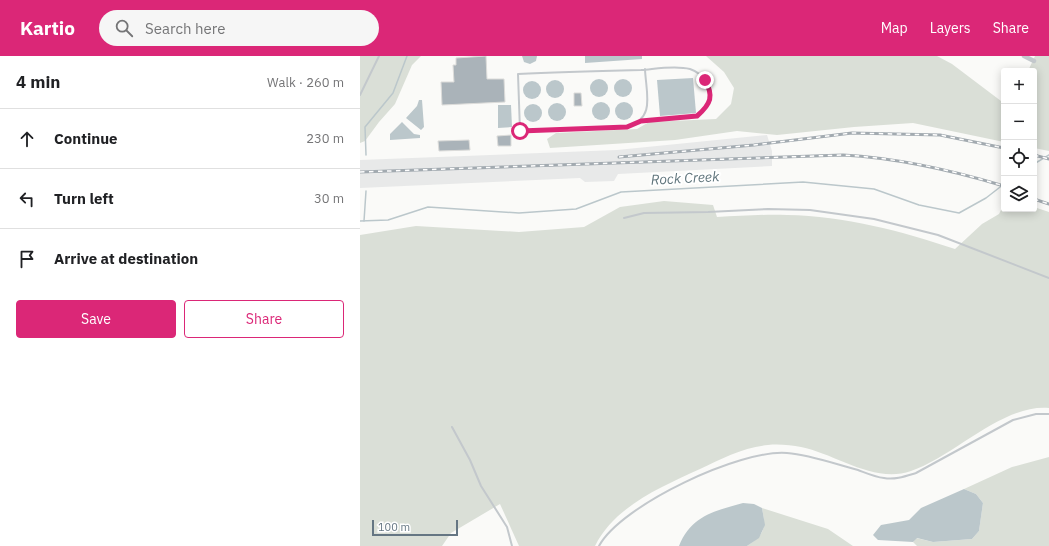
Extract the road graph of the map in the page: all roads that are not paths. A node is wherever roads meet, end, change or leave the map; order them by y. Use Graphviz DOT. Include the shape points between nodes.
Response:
graph roads {
  1 [pos="380,56"];
  2 [pos="1024,56"];
  3 [pos="1034,61"];
  4 [pos="645,69"];
  5 [pos="360,95"];
  6 [pos="641,121"];
  7 [pos="624,218"];
  8 [pos="1049,278"];
  9 [pos="1049,414"];
  10 [pos="452,427"];
  11 [pos="512,546"];
  12 [pos="599,546"];
  1 -- 5 [label="lane"];
  2 -- 3 [label="street"];
  4 -- 6 [label="lane" via="646,112"];
  4 -- 6 [label="lane" via="683,69 697,73 705,80 710,90 710,102 697,116"];
  4 -- 6 [label="lane" via="518,74 520,131 627,127"];
  7 -- 8 [label="lane" via="644,213 768,209 810,210 874,218 938,235"];
  9 -- 12 [label="lane" via="1036,414 1013,420 916,473 900,478 884,478 830,462 787,453 759,455 715,470 654,498 626,517"];
  10 -- 11 [label="lane" via="481,486 507,528"];
}
